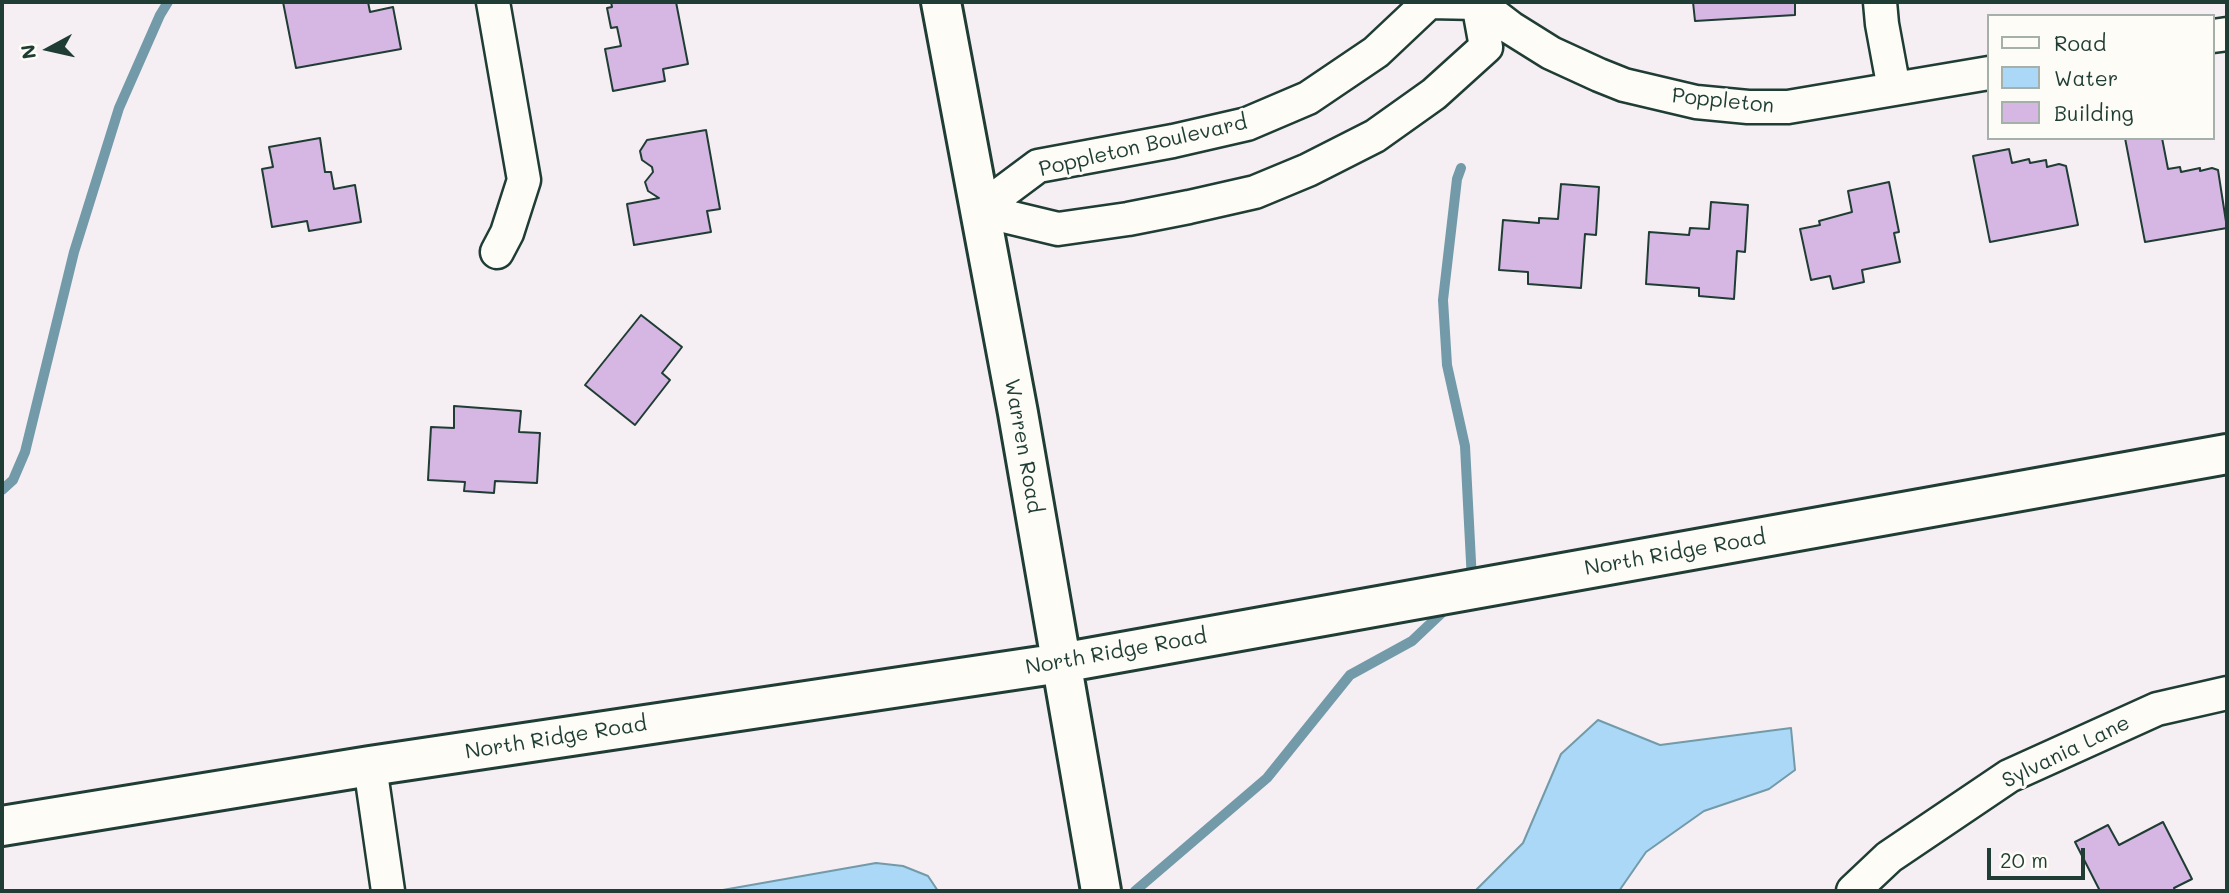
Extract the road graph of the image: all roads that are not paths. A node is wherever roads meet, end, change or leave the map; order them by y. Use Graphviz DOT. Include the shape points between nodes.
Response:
graph roads {
  1 [pos="493,2"];
  2 [pos="941,2"];
  3 [pos="1477,2"];
  4 [pos="1880,2"];
  5 [pos="1988,73"];
  6 [pos="1894,89"];
  7 [pos="979,209"];
  8 [pos="497,252"];
  9 [pos="2227,454"];
  10 [pos="1061,663"];
  11 [pos="2227,693"];
  12 [pos="370,766"];
  13 [pos="2,826"];
  14 [pos="388,891"];
  15 [pos="1101,891"];
  16 [pos="1853,891"];
  1 -- 8 [label="street" via="524,180"];
  2 -- 7 [label="street, Warren Road"];
  3 -- 6 [label="street, Poppleton" via="1511,28 1598,75 1696,102 1788,107"];
  3 -- 7 [label="street, Poppleton Boulevard" via="1429,2 1364,60 1308,98 1247,124 1038,166"];
  3 -- 7 [label="street" via="1486,47 1434,94 1375,136 1308,170 1242,195 1058,229"];
  4 -- 6 [label="street"];
  5 -- 6 [label="street, Poppleton"];
  7 -- 10 [label="street, Warren Road"];
  9 -- 10 [label="street, North Ridge Road"];
  10 -- 12 [label="street, North Ridge Road"];
  10 -- 15 [label="street, Warren Road"];
  11 -- 16 [label="street, Sylvania Lane" via="2157,709 2009,776 1889,857"];
  12 -- 13 [label="street, North Ridge Road"];
  12 -- 14 [label="street"];
}
